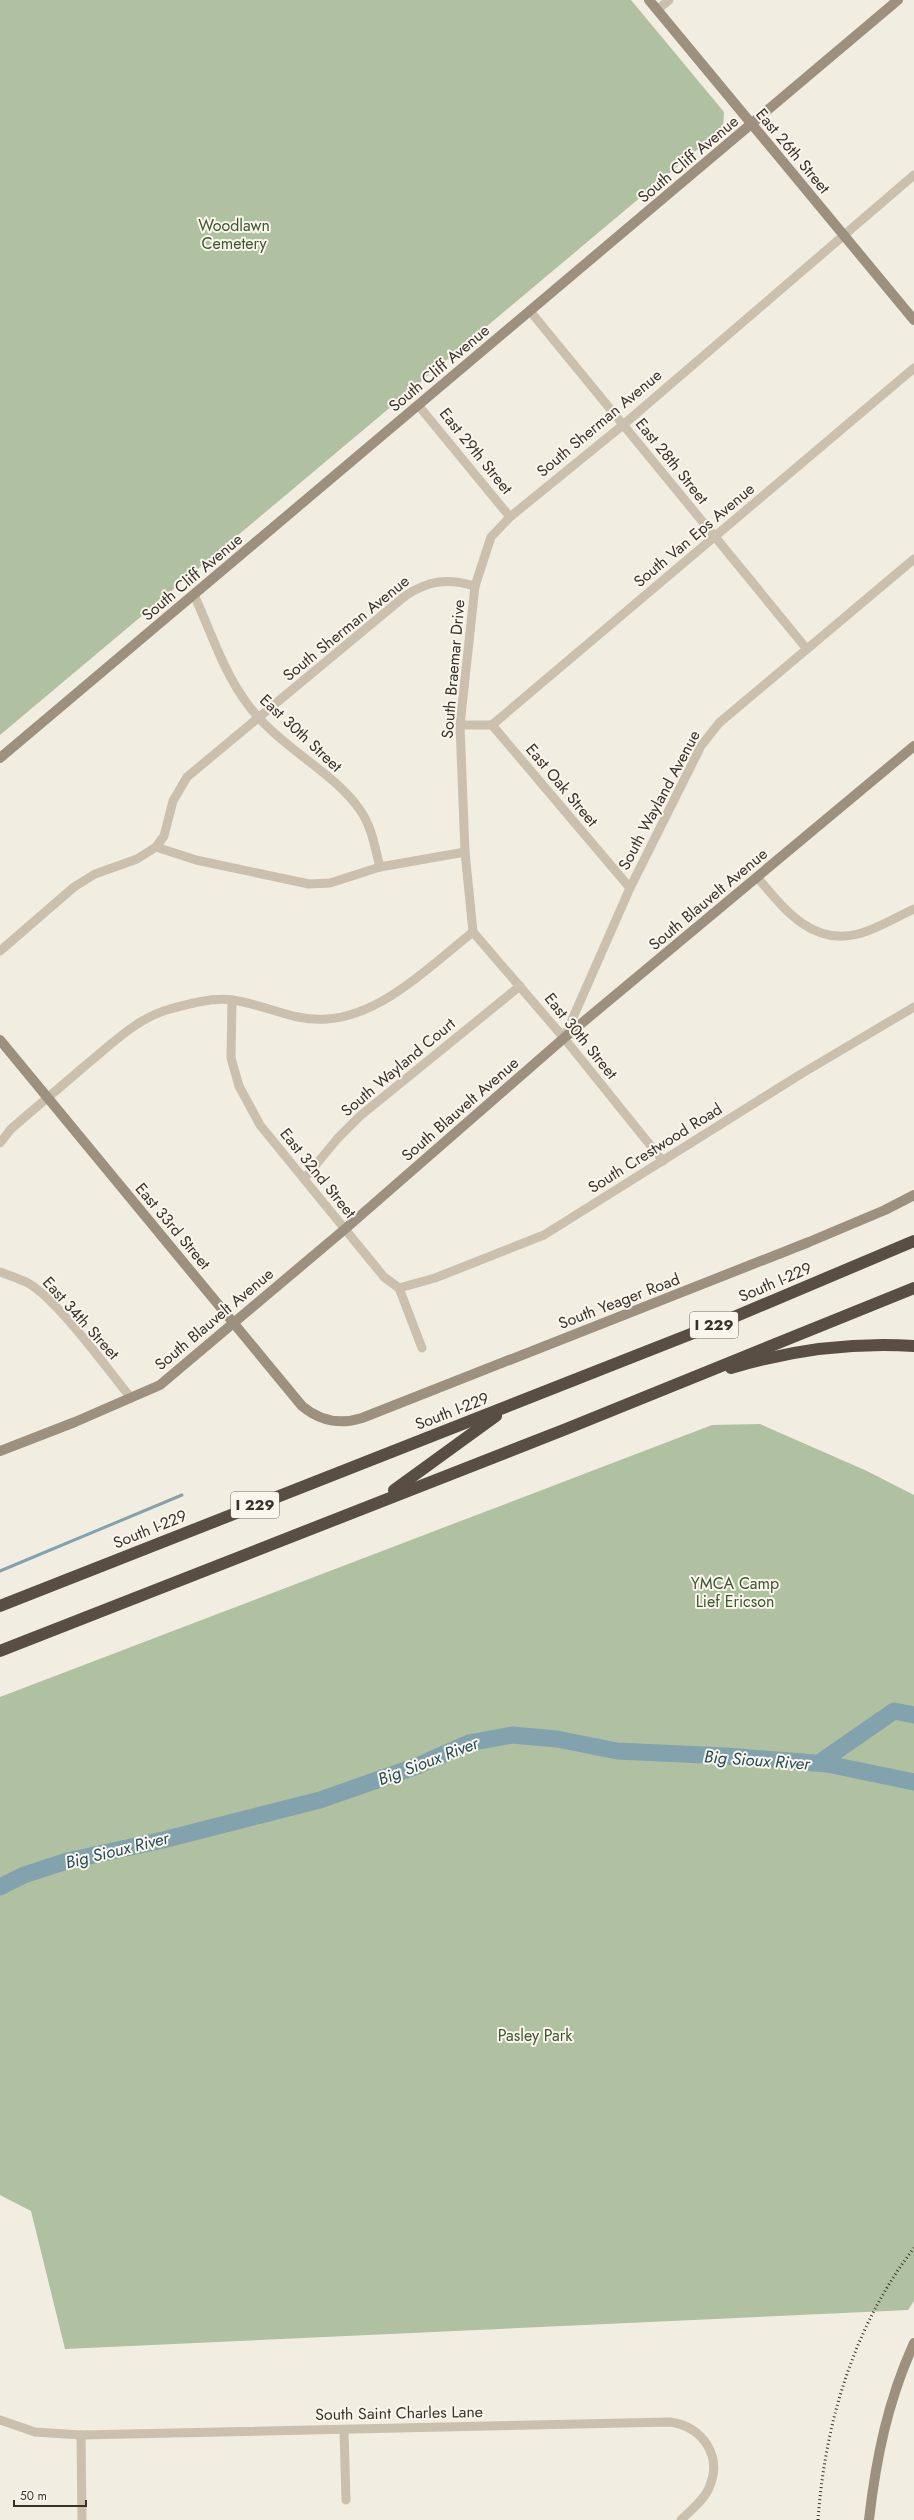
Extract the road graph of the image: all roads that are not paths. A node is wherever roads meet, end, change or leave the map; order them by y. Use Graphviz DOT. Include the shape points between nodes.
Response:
graph roads {
  1 [pos="649,0"];
  2 [pos="669,0"];
  3 [pos="898,0"];
  4 [pos="657,10"];
  5 [pos="752,125"];
  6 [pos="914,175"];
  7 [pos="844,234"];
  8 [pos="530,311"];
  9 [pos="914,320"];
  10 [pos="914,368"];
  11 [pos="418,405"];
  12 [pos="623,425"];
  13 [pos="510,517"];
  14 [pos="715,537"];
  15 [pos="914,559"];
  16 [pos="475,586"];
  17 [pos="194,595"];
  18 [pos="806,648"];
  19 [pos="259,719"];
  20 [pos="460,725"];
  21 [pos="492,725"];
  22 [pos="914,746"];
  23 [pos="0,758"];
  24 [pos="156,847"];
  25 [pos="465,852"];
  26 [pos="380,867"];
  27 [pos="758,878"];
  28 [pos="630,888"];
  29 [pos="914,909"];
  30 [pos="473,932"];
  31 [pos="0,951"];
  32 [pos="520,986"];
  33 [pos="232,1000"];
  34 [pos="914,1007"];
  35 [pos="564,1038"];
  36 [pos="0,1040"];
  37 [pos="48,1098"];
  38 [pos="0,1144"];
  39 [pos="663,1161"];
  40 [pos="304,1179"];
  41 [pos="914,1195"];
  42 [pos="345,1229"];
  43 [pos="914,1241"];
  44 [pos="0,1272"];
  45 [pos="399,1288"];
  46 [pos="914,1288"];
  47 [pos="233,1323"];
  48 [pos="914,1346"];
  49 [pos="422,1348"];
  50 [pos="643,1397"];
  51 [pos="131,1398"];
  52 [pos="511,1405"];
  53 [pos="331,1421"];
  54 [pos="0,1451"];
  55 [pos="379,1500"];
  56 [pos="0,1606"];
  57 [pos="0,1651"];
  58 [pos="914,2343"];
  59 [pos="0,2420"];
  60 [pos="344,2430"];
  61 [pos="81,2435"];
  62 [pos="346,2500"];
  63 [pos="82,2520"];
  64 [pos="681,2520"];
  65 [pos="870,2520"];
  1 -- 4 [label="street, East 26th Street"];
  2 -- 4 [label="street"];
  3 -- 5 [label="street, South Cliff Avenue"];
  4 -- 5 [label="street, East 26th Street"];
  5 -- 7 [label="street, East 26th Street"];
  5 -- 8 [label="street, South Cliff Avenue"];
  6 -- 7 [label="street, South Sherman Avenue"];
  7 -- 9 [label="street, East 26th Street"];
  7 -- 12 [label="street, South Sherman Avenue"];
  8 -- 11 [label="street, South Cliff Avenue"];
  8 -- 12 [label="street, East 28th Street"];
  10 -- 14 [label="street, South Van Eps Avenue"];
  11 -- 13 [label="street, East 29th Street"];
  11 -- 17 [label="street, South Cliff Avenue"];
  12 -- 13 [label="street, South Sherman Avenue"];
  12 -- 14 [label="street, East 28th Street"];
  13 -- 16 [label="street, South Sherman Avenue" via="491,537"];
  14 -- 18 [label="street, East 28th Street"];
  14 -- 21 [label="street, South Van Eps Avenue"];
  15 -- 18 [label="street, South Wayland Avenue"];
  16 -- 19 [label="street, South Sherman Avenue" via="443,580 416,589"];
  16 -- 20 [label="street, South Braemar Drive"];
  17 -- 19 [label="street, East 30th Street" via="228,674"];
  17 -- 23 [label="street, South Cliff Avenue"];
  18 -- 28 [label="street, South Wayland Avenue" via="714,728 701,746"];
  19 -- 24 [label="street, South Sherman Avenue" via="188,777 173,801 164,836"];
  19 -- 26 [label="street, East 30th Street" via="360,810 372,832"];
  20 -- 21 [label="street"];
  20 -- 25 [label="street, South Braemar Drive"];
  21 -- 28 [label="street, East Oak Street"];
  22 -- 27 [label="street, South Blauvelt Avenue"];
  24 -- 26 [label="street" via="196,860 309,884 330,883"];
  24 -- 31 [label="street, South Sherman Avenue" via="137,859 95,874 74,887"];
  25 -- 26 [label="street"];
  25 -- 30 [label="street, South Braemar Drive"];
  27 -- 29 [label="street" via="786,912 801,925 822,934 838,937 858,934"];
  27 -- 35 [label="street, South Blauvelt Avenue"];
  28 -- 35 [label="street, South Wayland Avenue"];
  30 -- 32 [label="street, East 30th Street"];
  30 -- 33 [label="street" via="390,997 369,1009 348,1016 326,1020 295,1016"];
  32 -- 35 [label="street, East 30th Street"];
  32 -- 40 [label="street, South Wayland Court" via="366,1111 338,1138"];
  33 -- 37 [label="street" via="201,1002 168,1009 133,1026"];
  33 -- 40 [label="street, East 32nd Street" via="231,1058 239,1086 260,1126"];
  34 -- 39 [label="street, South Crestwood Road"];
  35 -- 39 [label="street, East 30th Street"];
  35 -- 42 [label="street, South Blauvelt Avenue"];
  36 -- 37 [label="street, East 33rd Street"];
  37 -- 38 [label="street" via="11,1129"];
  37 -- 47 [label="street, East 33rd Street"];
  39 -- 45 [label="street, South Crestwood Road" via="544,1235 435,1278"];
  40 -- 42 [label="street, East 32nd Street"];
  41 -- 53 [label="street, South Yeager Road" via="809,1242 362,1418 346,1422"];
  42 -- 45 [label="street, East 32nd Street" via="384,1277"];
  42 -- 47 [label="street, South Blauvelt Avenue"];
  43 -- 52 [label="highway, South I-229 / I 229" via="734,1317"];
  44 -- 51 [label="street, East 34th Street" via="27,1282 41,1293"];
  45 -- 49 [label="street"];
  46 -- 50 [label="highway, I 229"];
  47 -- 51 [label="street, South Blauvelt Avenue" via="160,1385"];
  47 -- 53 [label="street, East 33rd Street" via="302,1406 313,1414"];
  48 -- 50 [label="highway" via="837,1347 782,1355"];
  50 -- 55 [label="highway, I 229"];
  51 -- 54 [label="street, South Blauvelt Avenue"];
  52 -- 55 [label="highway"];
  52 -- 56 [label="highway, South I-229 / I 229"];
  55 -- 57 [label="highway, I 229"];
  58 -- 65 [label="street" via="888,2412 877,2460"];
  59 -- 61 [label="street, South Saint Charles Lane" via="35,2432"];
  60 -- 61 [label="street, South Saint Charles Lane"];
  60 -- 62 [label="street"];
  60 -- 64 [label="street, South Saint Charles Lane" via="670,2422 681,2424 693,2430 710,2446 713,2465 709,2489"];
  61 -- 63 [label="street"];
}
